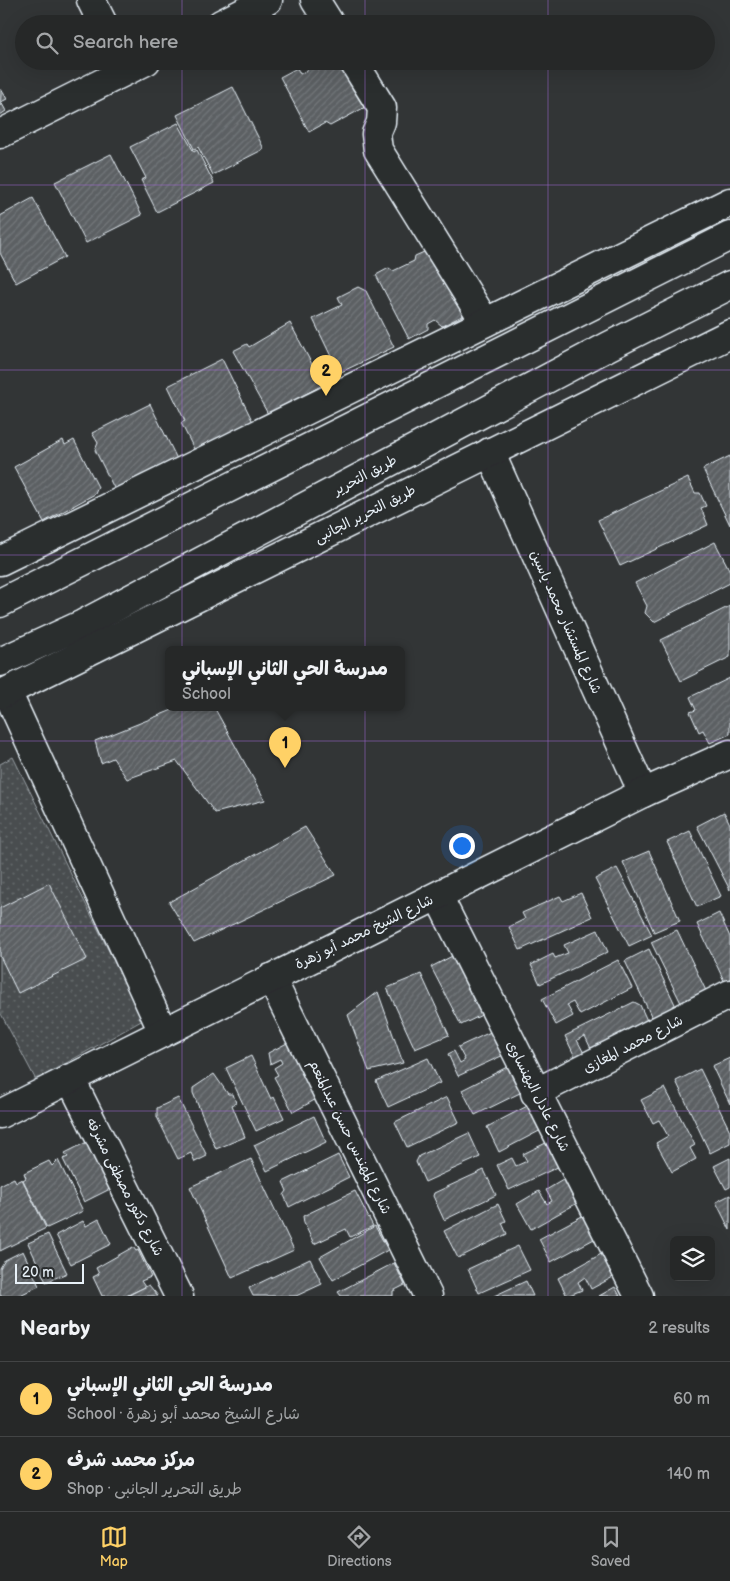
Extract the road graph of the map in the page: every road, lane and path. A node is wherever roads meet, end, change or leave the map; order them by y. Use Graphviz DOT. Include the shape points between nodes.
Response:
graph roads {
  1 [pos="91,0"];
  2 [pos="268,0"];
  3 [pos="315,0"];
  4 [pos="98,15"];
  5 [pos="239,15"];
  6 [pos="324,15"];
  7 [pos="122,70"];
  8 [pos="359,70"];
  9 [pos="0,134"];
  10 [pos="730,202"];
  11 [pos="730,236"];
  12 [pos="656,274"];
  13 [pos="730,285"];
  14 [pos="587,310"];
  15 [pos="676,312"];
  16 [pos="484,322"];
  17 [pos="730,334"];
  18 [pos="610,346"];
  19 [pos="490,452"];
  20 [pos="0,561"];
  21 [pos="0,565"];
  22 [pos="58,574"];
  23 [pos="0,603"];
  24 [pos="83,624"];
  25 [pos="0,662"];
  26 [pos="63,665"];
  27 [pos="4,694"];
  28 [pos="730,754"];
  29 [pos="643,793"];
  30 [pos="438,896"];
  31 [pos="272,978"];
  32 [pos="730,994"];
  33 [pos="163,1032"];
  34 [pos="70,1078"];
  35 [pos="535,1093"];
  36 [pos="1,1112"];
  37 [pos="179,1296"];
  38 [pos="428,1296"];
  39 [pos="639,1296"];
  1 -- 4 [label="street"];
  2 -- 5 [label="street"];
  3 -- 6 [label="street"];
  7 -- 9 [label="street"];
  8 -- 16 [label="street" via="382,108 376,134 378,150"];
  10 -- 16 [label="street"];
  11 -- 12 [label="street"];
  12 -- 14 [label="street"];
  12 -- 15 [label="street" via="652,281 654,295 662,307"];
  13 -- 15 [label="street, طريق التحرير"];
  14 -- 18 [label="street" via="604,323"];
  14 -- 22 [label="street"];
  15 -- 18 [label="street, طريق التحرير"];
  16 -- 20 [label="street"];
  17 -- 19 [label="street, طريق التحرير الجانبى"];
  18 -- 24 [label="street, طريق التحرير"];
  19 -- 26 [label="street, طريق التحرير الجانبى"];
  19 -- 29 [label="street, شارع المستشار محمد ياسين"];
  21 -- 22 [label="street"];
  22 -- 23 [label="street"];
  24 -- 25 [label="street, طريق التحرير"];
  24 -- 26 [label="street"];
  26 -- 27 [label="street, طريق التحرير الجانبى"];
  27 -- 33 [label="street"];
  28 -- 29 [label="street, شارع الشيخ محمد أبو زهرة"];
  29 -- 30 [label="street, شارع الشيخ محمد أبو زهرة"];
  30 -- 31 [label="street, شارع الشيخ محمد أبو زهرة"];
  30 -- 35 [label="street, شارع عادل البهنساوى"];
  31 -- 33 [label="street, شارع الشيخ محمد أبو زهرة"];
  31 -- 38 [label="street, شارع المهندس حسن عبدالمنعم"];
  32 -- 35 [label="street, شارع محمد المغازى"];
  33 -- 34 [label="street, شارع الشيخ محمد أبو زهرة"];
  34 -- 36 [label="street, شارع الشيخ محمد أبو زهرة"];
  34 -- 37 [label="street, شارع دكتور مصطفى مشرفه"];
  35 -- 39 [label="street, شارع عادل البهنساوى"];
}
